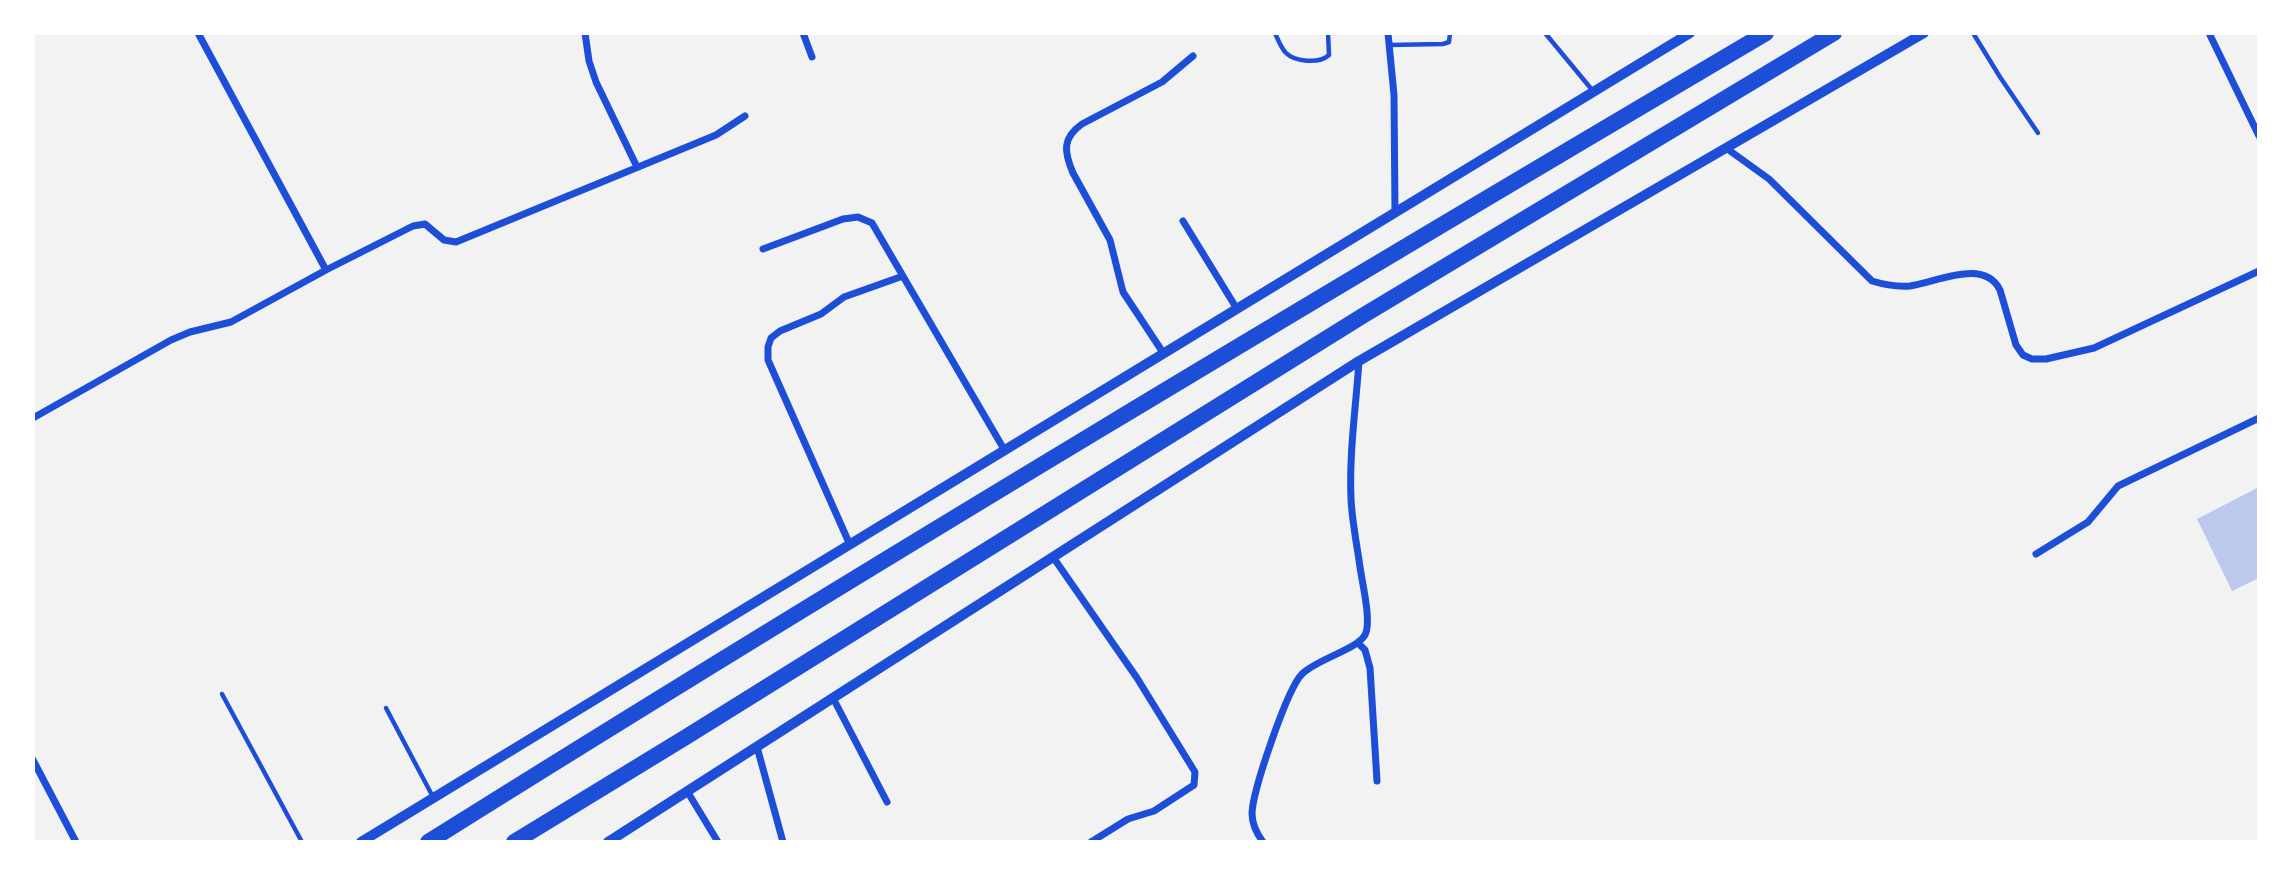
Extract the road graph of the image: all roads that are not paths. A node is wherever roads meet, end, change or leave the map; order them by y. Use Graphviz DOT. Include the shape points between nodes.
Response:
graph roads {
  1 [pos="198,33"];
  2 [pos="585,33"];
  3 [pos="803,33"];
  4 [pos="1275,33"];
  5 [pos="1328,33"];
  6 [pos="1388,33"];
  7 [pos="1450,33"];
  8 [pos="1545,33"];
  9 [pos="1690,33"];
  10 [pos="1766,33"];
  11 [pos="1834,33"];
  12 [pos="1924,33"];
  13 [pos="1973,33"];
  14 [pos="2210,33"];
  15 [pos="1389,45"];
  16 [pos="1193,56"];
  17 [pos="812,57"];
  18 [pos="1593,92"];
  19 [pos="745,116"];
  20 [pos="2255,123"];
  21 [pos="2038,133"];
  22 [pos="2259,136"];
  23 [pos="1726,148"];
  24 [pos="637,167"];
  25 [pos="1395,213"];
  26 [pos="1183,221"];
  27 [pos="763,249"];
  28 [pos="326,270"];
  29 [pos="2259,271"];
  30 [pos="903,276"];
  31 [pos="1237,309"];
  32 [pos="1164,354"];
  33 [pos="1359,361"];
  34 [pos="33,418"];
  35 [pos="2259,418"];
  36 [pos="1005,451"];
  37 [pos="850,545"];
  38 [pos="2036,554"];
  39 [pos="1054,557"];
  40 [pos="1358,643"];
  41 [pos="222,694"];
  42 [pos="833,698"];
  43 [pos="386,708"];
  44 [pos="757,747"];
  45 [pos="33,760"];
  46 [pos="1377,781"];
  47 [pos="687,791"];
  48 [pos="433,798"];
  49 [pos="887,802"];
  50 [pos="76,842"];
  51 [pos="302,842"];
  52 [pos="361,842"];
  53 [pos="428,842"];
  54 [pos="514,842"];
  55 [pos="608,842"];
  56 [pos="718,842"];
  57 [pos="783,842"];
  58 [pos="1091,842"];
  59 [pos="1264,842"];
  1 -- 28 [label="street"];
  2 -- 24 [label="street" via="596,82"];
  3 -- 17 [label="street"];
  4 -- 5 [label="lane" via="1288,55 1318,61 1329,55"];
  6 -- 15 [label="street"];
  7 -- 15 [label="lane" via="1449,42 1443,44"];
  8 -- 18 [label="lane"];
  9 -- 18 [label="street"];
  10 -- 53 [label="highway" via="1307,304"];
  11 -- 54 [label="highway" via="1364,315"];
  12 -- 23 [label="street"];
  13 -- 21 [label="lane"];
  14 -- 20 [label="street"];
  15 -- 25 [label="street"];
  16 -- 32 [label="street" via="1162,82 1072,131 1066,146 1073,173 1114,251 1123,292"];
  18 -- 25 [label="street"];
  19 -- 24 [label="street" via="716,135"];
  20 -- 22 [label="street"];
  23 -- 29 [label="street" via="1769,179 1872,281 1908,286 1975,272 1988,275 2000,290 2016,345 2032,359 2094,348"];
  23 -- 33 [label="street"];
  24 -- 28 [label="street" via="456,242 444,240 425,224 413,226"];
  25 -- 31 [label="street"];
  26 -- 31 [label="street"];
  27 -- 30 [label="street" via="859,217 872,223"];
  28 -- 34 [label="street" via="231,322 171,340"];
  30 -- 36 [label="street"];
  30 -- 37 [label="street" via="844,297 821,314 780,331 768,347 768,360"];
  31 -- 32 [label="street"];
  32 -- 36 [label="street"];
  33 -- 39 [label="street"];
  33 -- 40 [label="street" via="1351,502 1368,624"];
  35 -- 38 [label="street" via="2118,485 2088,522"];
  36 -- 37 [label="street"];
  37 -- 48 [label="street"];
  39 -- 42 [label="street"];
  39 -- 58 [label="street" via="1137,677 1196,779 1194,785 1154,811 1128,819"];
  40 -- 46 [label="street" via="1370,667"];
  40 -- 59 [label="street" via="1317,663 1301,675 1289,694 1255,794 1252,816"];
  41 -- 51 [label="lane"];
  42 -- 44 [label="street"];
  42 -- 49 [label="street"];
  43 -- 48 [label="lane"];
  44 -- 47 [label="street"];
  44 -- 57 [label="street"];
  45 -- 50 [label="street"];
  47 -- 55 [label="street"];
  47 -- 56 [label="street"];
  48 -- 52 [label="street"];
}
